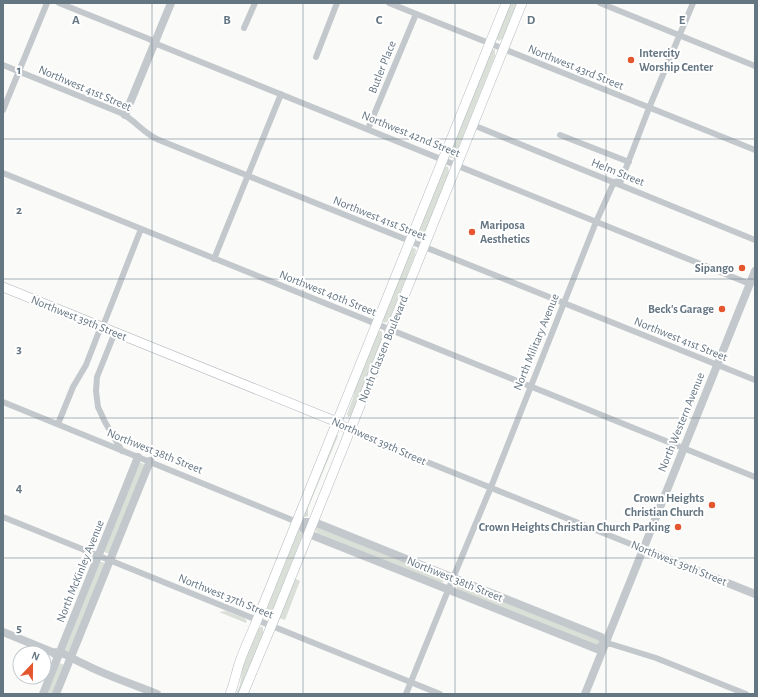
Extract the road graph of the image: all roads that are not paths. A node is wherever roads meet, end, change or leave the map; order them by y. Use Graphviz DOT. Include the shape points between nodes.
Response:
graph roads {
  1 [pos="46,3"];
  2 [pos="59,3"];
  3 [pos="170,3"];
  4 [pos="254,3"];
  5 [pos="337,3"];
  6 [pos="389,3"];
  7 [pos="506,3"];
  8 [pos="522,3"];
  9 [pos="600,3"];
  10 [pos="693,3"];
  11 [pos="416,14"];
  12 [pos="244,28"];
  13 [pos="679,36"];
  14 [pos="154,42"];
  15 [pos="489,43"];
  16 [pos="504,50"];
  17 [pos="316,57"];
  18 [pos="3,65"];
  19 [pos="755,66"];
  20 [pos="19,71"];
  21 [pos="281,94"];
  22 [pos="649,108"];
  23 [pos="3,110"];
  24 [pos="125,114"];
  25 [pos="473,125"];
  26 [pos="368,129"];
  27 [pos="560,135"];
  28 [pos="755,150"];
  29 [pos="443,160"];
  30 [pos="629,162"];
  31 [pos="457,165"];
  32 [pos="3,174"];
  33 [pos="248,176"];
  34 [pos="614,182"];
  35 [pos="596,222"];
  36 [pos="141,229"];
  37 [pos="755,240"];
  38 [pos="410,242"];
  39 [pos="424,247"];
  40 [pos="214,259"];
  41 [pos="755,270"];
  42 [pos="752,285"];
  43 [pos="3,287"];
  44 [pos="564,303"];
  45 [pos="377,324"];
  46 [pos="102,327"];
  47 [pos="390,330"];
  48 [pos="115,332"];
  49 [pos="717,366"];
  50 [pos="755,380"];
  51 [pos="530,387"];
  52 [pos="3,402"];
  53 [pos="337,422"];
  54 [pos="58,424"];
  55 [pos="350,430"];
  56 [pos="684,449"];
  57 [pos="122,451"];
  58 [pos="138,457"];
  59 [pos="150,462"];
  60 [pos="755,478"];
  61 [pos="491,487"];
  62 [pos="3,517"];
  63 [pos="297,522"];
  64 [pos="314,522"];
  65 [pos="309,534"];
  66 [pos="643,549"];
  67 [pos="99,555"];
  68 [pos="110,560"];
  69 [pos="453,578"];
  70 [pos="448,589"];
  71 [pos="755,594"];
  72 [pos="257,620"];
  73 [pos="272,626"];
  74 [pos="3,632"];
  75 [pos="605,644"];
  76 [pos="57,654"];
  77 [pos="70,659"];
  78 [pos="411,682"];
  79 [pos="43,694"];
  80 [pos="56,694"];
  81 [pos="157,694"];
  82 [pos="230,694"];
  83 [pos="243,694"];
  84 [pos="406,694"];
  85 [pos="440,694"];
  86 [pos="585,694"];
  87 [pos="746,694"];
  1 -- 20 [label="street"];
  2 -- 14 [label="street, Northwest 42nd Street"];
  3 -- 14 [label="street"];
  4 -- 12 [label="street"];
  5 -- 17 [label="street"];
  6 -- 11 [label="street, Northwest 43rd Street"];
  7 -- 15 [label="main road, North Classen Boulevard"];
  8 -- 16 [label="main road, North Classen Boulevard"];
  9 -- 13 [label="street"];
  10 -- 13 [label="street, North Military Avenue"];
  11 -- 15 [label="street, Northwest 43rd Street"];
  11 -- 26 [label="street, Butler Place"];
  13 -- 19 [label="street"];
  13 -- 22 [label="street, North Military Avenue"];
  14 -- 21 [label="street, Northwest 42nd Street"];
  14 -- 24 [label="street"];
  15 -- 16 [label="street, Northwest 43rd Street"];
  15 -- 29 [label="main road, North Classen Boulevard"];
  16 -- 22 [label="street, Northwest 43rd Street"];
  16 -- 25 [label="main road, North Classen Boulevard"];
  18 -- 20 [label="street, Northwest 41st Street"];
  20 -- 23 [label="street"];
  20 -- 24 [label="street, Northwest 41st Street"];
  21 -- 26 [label="street, Northwest 42nd Street"];
  21 -- 33 [label="street"];
  22 -- 28 [label="street, Northwest 43rd Street"];
  22 -- 30 [label="street, North Military Avenue"];
  24 -- 33 [label="street, Northwest 41st Street" via="155,138"];
  25 -- 31 [label="main road, North Classen Boulevard"];
  25 -- 34 [label="street, Helm Street"];
  26 -- 29 [label="street, Northwest 42nd Street"];
  27 -- 30 [label="street"];
  29 -- 31 [label="street, Northwest 42nd Street"];
  29 -- 38 [label="main road, North Classen Boulevard"];
  30 -- 34 [label="street, North Military Avenue" via="621,181"];
  31 -- 35 [label="street, Northwest 42nd Street"];
  31 -- 39 [label="main road, North Classen Boulevard"];
  32 -- 36 [label="street, Northwest 40th Street"];
  33 -- 38 [label="street, Northwest 41st Street"];
  33 -- 40 [label="street"];
  34 -- 35 [label="street, North Military Avenue"];
  34 -- 37 [label="street, Helm Street"];
  35 -- 42 [label="street, Northwest 42nd Street"];
  35 -- 44 [label="street, North Military Avenue"];
  36 -- 40 [label="street, Northwest 40th Street"];
  36 -- 46 [label="street"];
  38 -- 39 [label="street, Northwest 41st Street"];
  38 -- 45 [label="main road, North Classen Boulevard"];
  39 -- 44 [label="street, Northwest 41st Street"];
  39 -- 47 [label="main road, North Classen Boulevard"];
  40 -- 45 [label="street, Northwest 40th Street"];
  41 -- 42 [label="street, North Western Avenue"];
  42 -- 49 [label="street, North Western Avenue"];
  43 -- 46 [label="main road, Northwest 39th Street"];
  44 -- 49 [label="street, Northwest 41st Street"];
  44 -- 51 [label="street, North Military Avenue"];
  45 -- 47 [label="street, Northwest 40th Street"];
  45 -- 53 [label="main road, North Classen Boulevard"];
  46 -- 48 [label="main road, Northwest 39th Street"];
  46 -- 54 [label="street"];
  47 -- 51 [label="street, Northwest 40th Street"];
  47 -- 55 [label="main road, North Classen Boulevard"];
  48 -- 53 [label="main road, Northwest 39th Street"];
  48 -- 57 [label="street" via="97,376 96,391 98,407"];
  49 -- 50 [label="street, Northwest 41st Street"];
  49 -- 56 [label="street, North Western Avenue"];
  51 -- 56 [label="street, Northwest 40th Street"];
  51 -- 61 [label="street, North Military Avenue"];
  52 -- 54 [label="street, Northwest 38th Street"];
  53 -- 55 [label="main road, Northwest 39th Street"];
  53 -- 63 [label="main road, North Classen Boulevard"];
  54 -- 57 [label="street, Northwest 38th Street"];
  55 -- 61 [label="street, Northwest 39th Street"];
  55 -- 64 [label="main road, North Classen Boulevard"];
  56 -- 60 [label="street, Northwest 40th Street"];
  56 -- 66 [label="street, North Western Avenue"];
  57 -- 58 [label="street, Northwest 38th Street"];
  58 -- 59 [label="street, Northwest 38th Street"];
  58 -- 67 [label="street, North McKinley Avenue"];
  59 -- 63 [label="street, Northwest 38th Street"];
  59 -- 68 [label="street, North McKinley Avenue"];
  61 -- 66 [label="street, Northwest 39th Street"];
  61 -- 69 [label="street, North Military Avenue"];
  62 -- 67 [label="street, Northwest 37th Street"];
  63 -- 64 [label="street, Northwest 38th Street"];
  63 -- 65 [label="street, Northwest 38th Street"];
  63 -- 72 [label="main road, North Classen Boulevard"];
  64 -- 65 [label="main road, North Classen Boulevard"];
  64 -- 69 [label="street, Northwest 38th Street"];
  65 -- 70 [label="street, Northwest 38th Street"];
  65 -- 73 [label="main road, North Classen Boulevard"];
  66 -- 71 [label="street, Northwest 39th Street"];
  66 -- 75 [label="street, North Western Avenue"];
  67 -- 68 [label="street, Northwest 37th Street"];
  67 -- 76 [label="street, North McKinley Avenue"];
  68 -- 72 [label="street, Northwest 37th Street"];
  68 -- 77 [label="street, North McKinley Avenue"];
  69 -- 70 [label="street, North Military Avenue"];
  69 -- 75 [label="street, Northwest 38th Street" via="601,638"];
  70 -- 75 [label="street, Northwest 38th Street" via="597,649"];
  70 -- 78 [label="street, North Military Avenue"];
  72 -- 73 [label="street, Northwest 37th Street"];
  72 -- 82 [label="main road, North Classen Boulevard"];
  73 -- 78 [label="street, Northwest 37th Street"];
  73 -- 83 [label="main road, North Classen Boulevard"];
  74 -- 76 [label="street"];
  75 -- 86 [label="street, North Western Avenue"];
  75 -- 87 [label="street, Northwest 38th Street" via="656,658"];
  76 -- 77 [label="street"];
  76 -- 79 [label="street, North McKinley Avenue"];
  77 -- 80 [label="street, North McKinley Avenue"];
  77 -- 81 [label="street"];
  78 -- 84 [label="street, North Military Avenue"];
  78 -- 85 [label="street, Northwest 37th Street"];
}
